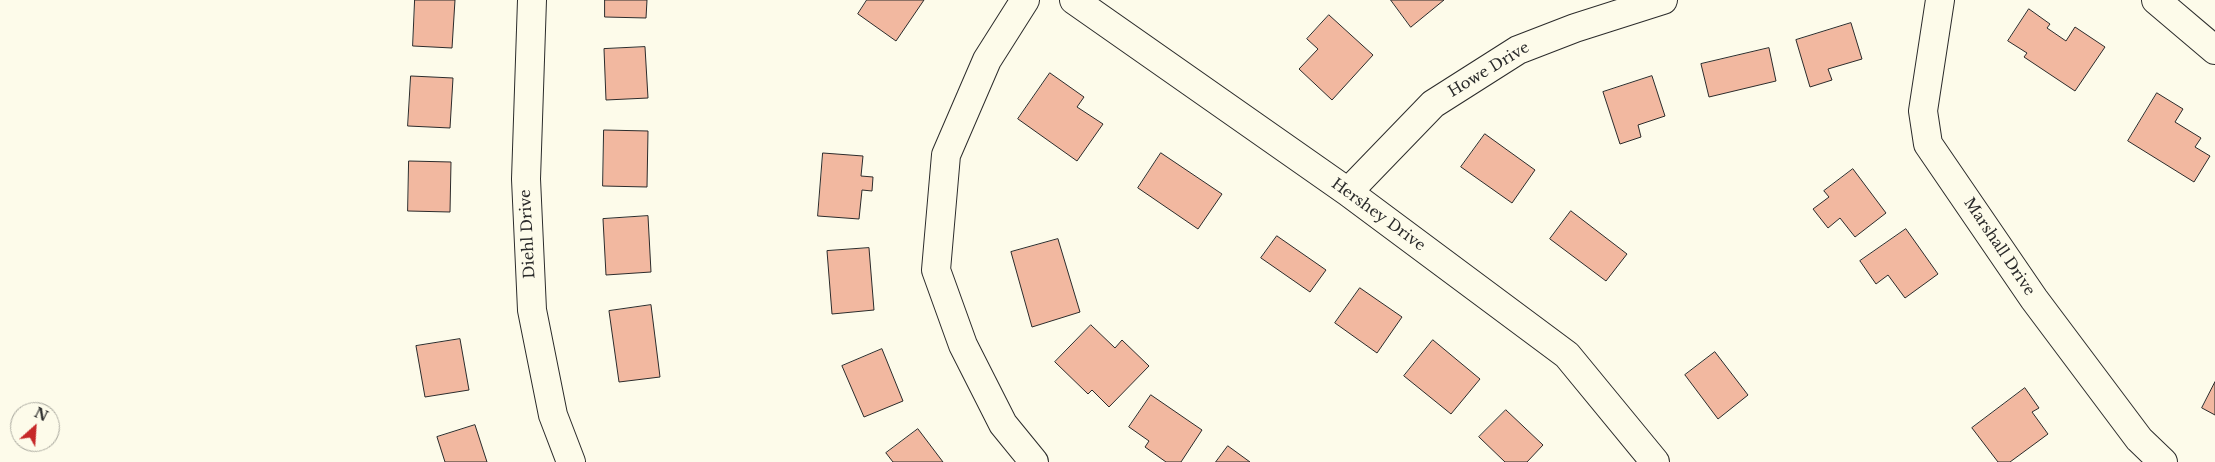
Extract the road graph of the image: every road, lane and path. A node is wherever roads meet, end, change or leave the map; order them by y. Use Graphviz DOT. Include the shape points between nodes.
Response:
graph roads {
  1 [pos="532,0"];
  2 [pos="1026,0"];
  3 [pos="1074,0"];
  4 [pos="1663,0"];
  5 [pos="1940,0"];
  6 [pos="2156,0"];
  7 [pos="2215,50"];
  8 [pos="1348,192"];
  9 [pos="571,462"];
  10 [pos="1034,462"];
  11 [pos="1655,462"];
  12 [pos="2163,462"];
  1 -- 9 [label="street, Diehl Drive" via="526,178 532,310 553,415"];
  2 -- 10 [label="street" via="986,60 946,154 936,270 963,345 1003,424"];
  3 -- 8 [label="street, Hershey Drive"];
  4 -- 8 [label="street, Howe Drive" via="1518,50 1433,104"];
  5 -- 12 [label="street, Marshall Drive" via="1923,111 1928,144 2040,306 2139,439"];
  6 -- 7 [label="street"];
  8 -- 11 [label="street, Hershey Drive" via="1567,355"];
}
